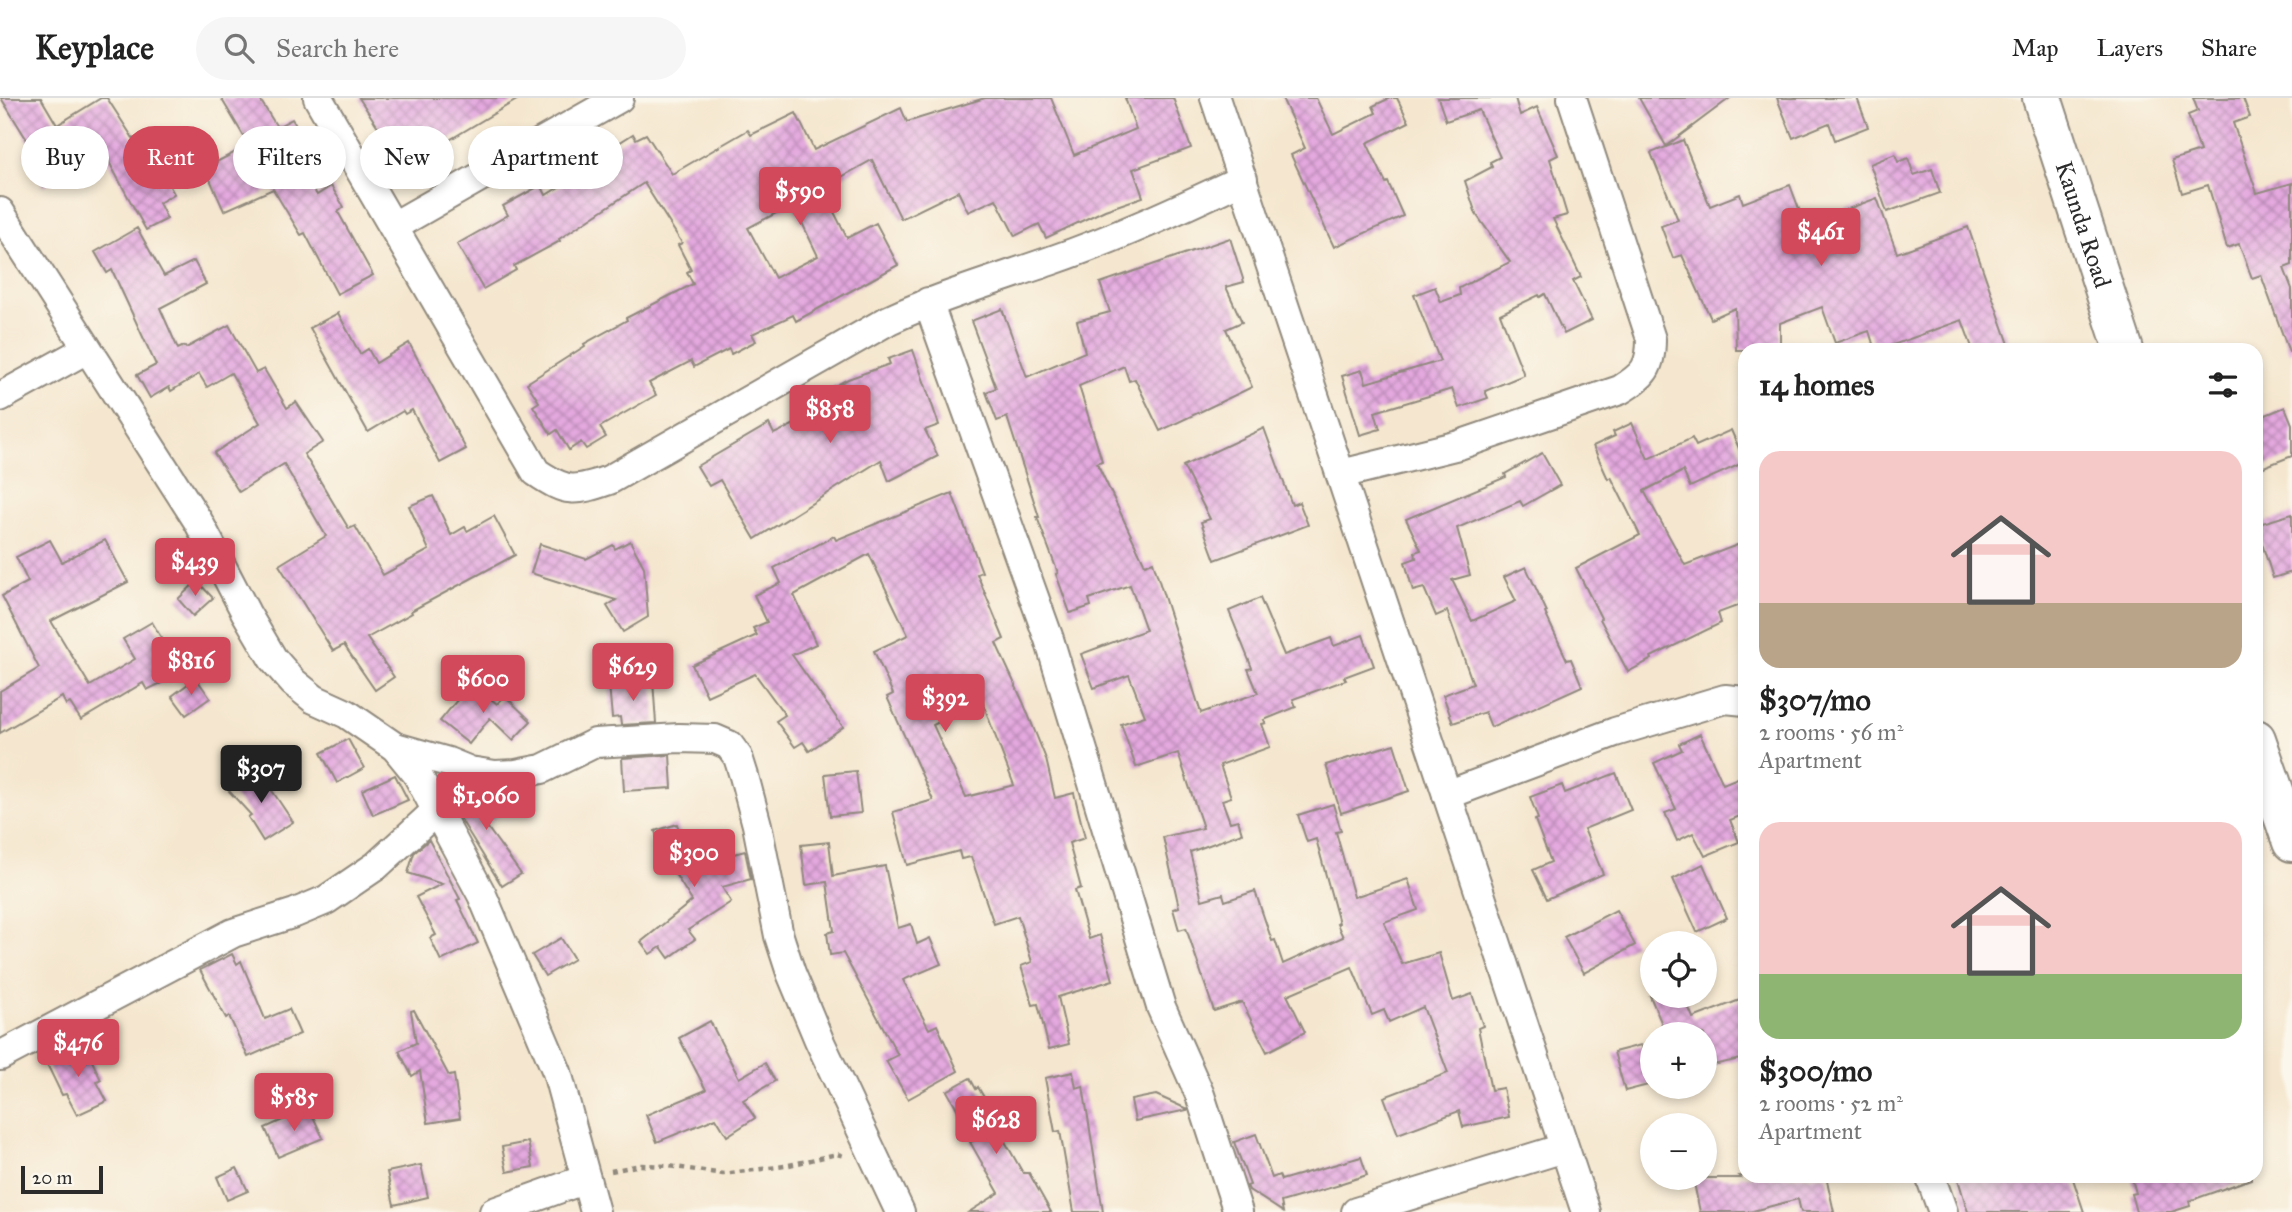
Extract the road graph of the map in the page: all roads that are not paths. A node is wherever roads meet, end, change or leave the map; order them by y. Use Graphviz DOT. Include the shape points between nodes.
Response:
graph roads {
  1 [pos="318,98"];
  2 [pos="619,98"];
  3 [pos="1215,98"];
  4 [pos="1572,98"];
  5 [pos="2042,98"];
  6 [pos="1243,179"];
  7 [pos="0,212"];
  8 [pos="394,226"];
  9 [pos="928,302"];
  10 [pos="2122,343"];
  11 [pos="87,349"];
  12 [pos="0,397"];
  13 [pos="1341,474"];
  14 [pos="1738,700"];
  15 [pos="395,747"];
  16 [pos="2263,759"];
  17 [pos="1447,795"];
  18 [pos="437,810"];
  19 [pos="2292,842"];
  20 [pos="0,1056"];
  21 [pos="1564,1148"];
  22 [pos="586,1179"];
  23 [pos="1933,1183"];
  24 [pos="494,1212"];
  25 [pos="595,1212"];
  26 [pos="900,1212"];
  27 [pos="1238,1212"];
  28 [pos="1356,1212"];
  29 [pos="1586,1212"];
  30 [pos="1943,1212"];
  1 -- 8 [label="street"];
  2 -- 8 [label="street"];
  3 -- 6 [label="street"];
  4 -- 13 [label="street" via="1651,339 1651,360 1641,377 1620,390 1459,445"];
  5 -- 10 [label="street, Kaunda Road"];
  6 -- 9 [label="street" via="1139,228"];
  6 -- 13 [label="street"];
  7 -- 11 [label="street"];
  8 -- 9 [label="street" via="536,472 559,488 584,489 609,480"];
  9 -- 27 [label="street" via="1049,639 1161,1007 1200,1095"];
  11 -- 12 [label="street"];
  11 -- 15 [label="street" via="198,521 273,659 314,699"];
  13 -- 17 [label="street"];
  14 -- 17 [label="street" via="1725,699 1615,732"];
  15 -- 18 [label="street"];
  15 -- 26 [label="street" via="495,775 541,769 596,743 679,738 715,739 729,745 744,776 791,973"];
  16 -- 19 [label="street"];
  17 -- 21 [label="street"];
  18 -- 20 [label="street" via="376,866 326,900 233,933"];
  18 -- 22 [label="street" via="482,895 557,1072"];
  21 -- 28 [label="street"];
  21 -- 29 [label="street"];
  22 -- 24 [label="street"];
  22 -- 25 [label="street"];
  23 -- 30 [label="street"];
}
